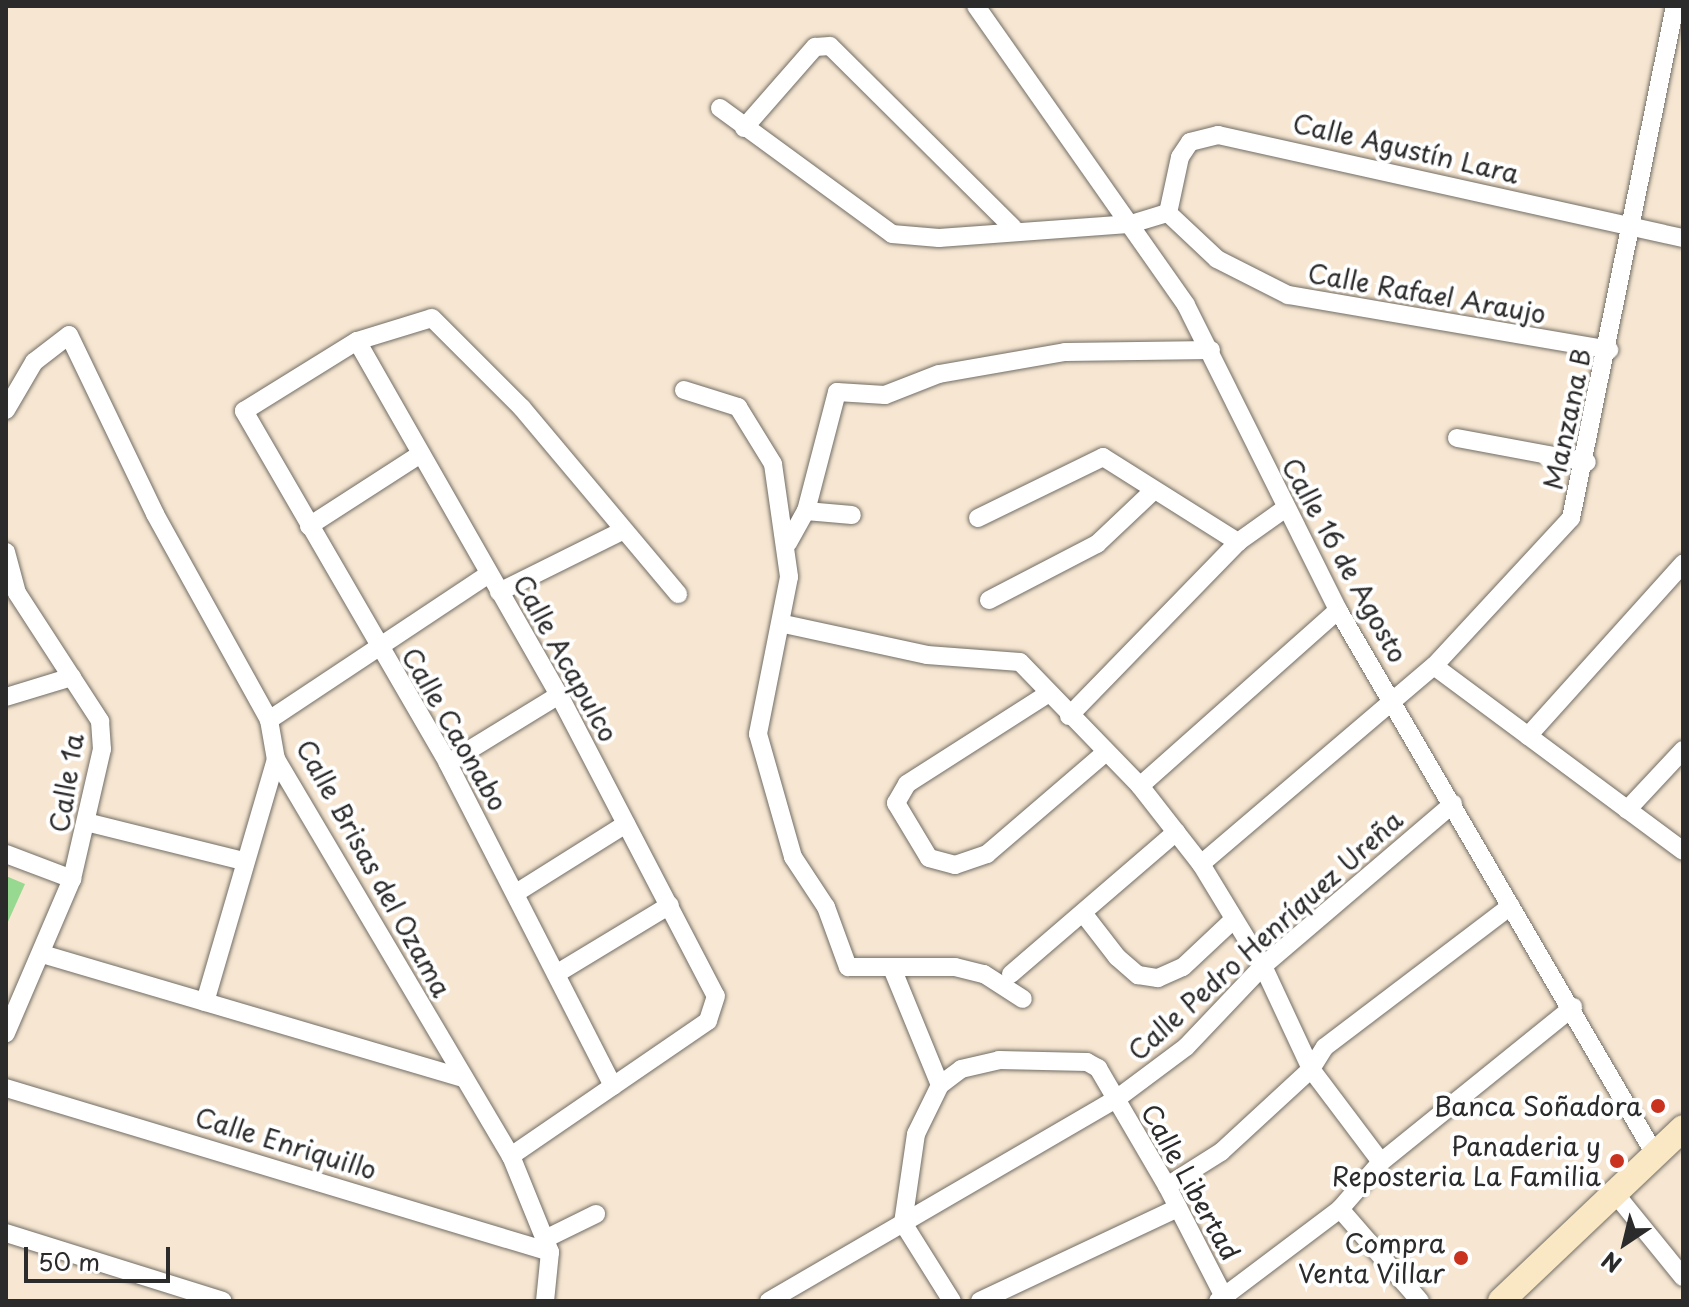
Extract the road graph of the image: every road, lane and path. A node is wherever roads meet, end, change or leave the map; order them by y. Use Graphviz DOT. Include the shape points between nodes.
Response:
graph roads {
  1 [pos="976,6"];
  2 [pos="1675,6"];
  3 [pos="720,108"];
  4 [pos="744,128"];
  5 [pos="1168,213"];
  6 [pos="1131,224"];
  7 [pos="1630,226"];
  8 [pos="1013,228"];
  9 [pos="1683,238"];
  10 [pos="357,341"];
  11 [pos="1211,350"];
  12 [pos="1609,350"];
  13 [pos="684,390"];
  14 [pos="6,410"];
  15 [pos="1457,438"];
  16 [pos="419,455"];
  17 [pos="1587,462"];
  18 [pos="1153,491"];
  19 [pos="1283,510"];
  20 [pos="806,511"];
  21 [pos="852,515"];
  22 [pos="978,518"];
  23 [pos="309,526"];
  24 [pos="622,531"];
  25 [pos="1238,542"];
  26 [pos="788,543"];
  27 [pos="6,552"];
  28 [pos="1683,564"];
  29 [pos="489,574"];
  30 [pos="499,592"];
  31 [pos="678,594"];
  32 [pos="989,600"];
  33 [pos="1338,610"];
  34 [pos="784,624"];
  35 [pos="381,651"];
  36 [pos="1434,666"];
  37 [pos="72,677"];
  38 [pos="559,695"];
  39 [pos="1046,695"];
  40 [pos="6,697"];
  41 [pos="1393,699"];
  42 [pos="1069,716"];
  43 [pos="269,720"];
  44 [pos="1528,736"];
  45 [pos="1683,750"];
  46 [pos="1105,753"];
  47 [pos="276,759"];
  48 [pos="448,763"];
  49 [pos="1140,786"];
  50 [pos="1453,804"];
  51 [pos="1627,810"];
  52 [pos="90,823"];
  53 [pos="626,824"];
  54 [pos="1176,832"];
  55 [pos="1683,851"];
  56 [pos="6,854"];
  57 [pos="244,861"];
  58 [pos="1201,864"];
  59 [pos="72,879"];
  60 [pos="516,893"];
  61 [pos="670,905"];
  62 [pos="1511,906"];
  63 [pos="1083,913"];
  64 [pos="1232,921"];
  65 [pos="42,954"];
  66 [pos="1263,966"];
  67 [pos="892,968"];
  68 [pos="556,974"];
  69 [pos="1011,974"];
  70 [pos="1023,999"];
  71 [pos="205,1002"];
  72 [pos="1573,1007"];
  73 [pos="6,1033"];
  74 [pos="1311,1069"];
  75 [pos="464,1078"];
  76 [pos="940,1085"];
  77 [pos="613,1086"];
  78 [pos="6,1088"];
  79 [pos="1115,1100"];
  80 [pos="1683,1128"];
  81 [pos="1653,1151"];
  82 [pos="511,1156"];
  83 [pos="1381,1162"];
  84 [pos="1167,1186"];
  85 [pos="1613,1191"];
  86 [pos="1178,1208"];
  87 [pos="1340,1209"];
  88 [pos="596,1214"];
  89 [pos="903,1223"];
  90 [pos="6,1233"];
  91 [pos="547,1245"];
  92 [pos="1683,1277"];
  93 [pos="1223,1300"];
  94 [pos="223,1301"];
  95 [pos="545,1301"];
  96 [pos="769,1301"];
  97 [pos="952,1301"];
  98 [pos="980,1301"];
  99 [pos="1420,1301"];
  100 [pos="1501,1301"];
  1 -- 6 [label="street, Calle 16 de Agosto"];
  2 -- 7 [label="street, Manzana B"];
  3 -- 4 [label="street"];
  4 -- 8 [label="street" via="892,234 939,238"];
  4 -- 8 [label="street" via="815,47 830,46"];
  5 -- 6 [label="street"];
  5 -- 7 [label="street, Calle Agustín Lara" via="1180,157 1190,142 1218,135"];
  5 -- 12 [label="street, Calle Rafael Araujo" via="1217,259 1288,295"];
  6 -- 8 [label="street"];
  6 -- 11 [label="street, Calle 16 de Agosto"];
  7 -- 9 [label="street, Calle Agustín Lara"];
  7 -- 12 [label="street, Manzana B"];
  10 -- 16 [label="street, Calle Acapulco"];
  10 -- 23 [label="street, Calle Caonabo" via="247,405 245,417"];
  10 -- 24 [label="street" via="423,318 441,324 522,408"];
  11 -- 19 [label="street, Calle 16 de Agosto"];
  11 -- 20 [label="street" via="1065,352 993,362 885,395 837,392"];
  12 -- 17 [label="street, Manzana B"];
  13 -- 26 [label="street" via="733,405 756,428 773,464"];
  14 -- 43 [label="street, Calle Brisas del Ozama" via="34,362 69,335 155,514"];
  15 -- 17 [label="street"];
  16 -- 23 [label="street"];
  16 -- 29 [label="street, Calle Acapulco"];
  17 -- 36 [label="street, Manzana B" via="1571,518 1550,549"];
  18 -- 22 [label="street" via="1096,458"];
  18 -- 25 [label="street"];
  18 -- 32 [label="street" via="1097,544"];
  19 -- 25 [label="street"];
  19 -- 33 [label="street, Calle 16 de Agosto"];
  20 -- 21 [label="street"];
  20 -- 26 [label="street"];
  23 -- 35 [label="street, Calle Caonabo"];
  24 -- 30 [label="street"];
  24 -- 31 [label="street"];
  25 -- 42 [label="street"];
  26 -- 34 [label="street"];
  27 -- 37 [label="street, Calle 1a" via="17,593"];
  28 -- 44 [label="street"];
  29 -- 30 [label="street, Calle Acapulco"];
  29 -- 35 [label="street"];
  30 -- 38 [label="street, Calle Acapulco"];
  33 -- 41 [label="street, Calle 16 de Agosto"];
  33 -- 49 [label="street"];
  34 -- 39 [label="street" via="927,655 1020,662"];
  34 -- 67 [label="street" via="768,664 758,734 778,814 848,967"];
  35 -- 43 [label="street"];
  35 -- 48 [label="street, Calle Caonabo"];
  36 -- 41 [label="street, Manzana B"];
  36 -- 44 [label="street"];
  37 -- 40 [label="street"];
  37 -- 52 [label="street, Calle 1a" via="100,721"];
  38 -- 48 [label="street"];
  38 -- 53 [label="street, Calle Acapulco"];
  39 -- 42 [label="street"];
  39 -- 46 [label="street" via="907,784 896,803 929,858 955,865 987,854"];
  41 -- 50 [label="street, Calle 16 de Agosto"];
  41 -- 58 [label="street, Manzana B"];
  42 -- 46 [label="street"];
  43 -- 47 [label="street, Calle Brisas del Ozama"];
  44 -- 51 [label="street"];
  45 -- 51 [label="street"];
  46 -- 49 [label="street"];
  47 -- 57 [label="street"];
  47 -- 75 [label="street, Calle Brisas del Ozama"];
  48 -- 60 [label="street, Calle Caonabo"];
  49 -- 54 [label="street"];
  50 -- 62 [label="street, Calle 16 de Agosto"];
  50 -- 66 [label="street, Calle Pedro Henríquez Ureña"];
  51 -- 55 [label="street"];
  52 -- 57 [label="street"];
  52 -- 59 [label="street, Calle 1a"];
  53 -- 60 [label="street"];
  53 -- 61 [label="street, Calle Acapulco"];
  54 -- 58 [label="street"];
  54 -- 63 [label="street"];
  56 -- 59 [label="street"];
  57 -- 71 [label="street"];
  58 -- 64 [label="street"];
  59 -- 65 [label="street, Calle 1a"];
  60 -- 68 [label="street, Calle Caonabo"];
  61 -- 68 [label="street"];
  61 -- 77 [label="street, Calle Acapulco" via="716,1007 708,1021"];
  62 -- 72 [label="street, Calle 16 de Agosto"];
  62 -- 74 [label="street" via="1325,1047"];
  63 -- 64 [label="street" via="1117,957 1138,975 1158,978 1183,967"];
  63 -- 69 [label="street"];
  64 -- 66 [label="street"];
  65 -- 71 [label="street"];
  65 -- 73 [label="street, Calle 1a"];
  66 -- 74 [label="street"];
  66 -- 79 [label="street, Calle Pedro Henríquez Ureña" via="1186,1047"];
  67 -- 70 [label="street" via="955,967 984,974"];
  67 -- 76 [label="street"];
  68 -- 77 [label="street, Calle Caonabo"];
  71 -- 75 [label="street"];
  72 -- 81 [label="street, Calle 16 de Agosto"];
  72 -- 83 [label="street"];
  74 -- 83 [label="street"];
  74 -- 84 [label="street" via="1221,1152"];
  75 -- 82 [label="street, Calle Brisas del Ozama"];
  76 -- 79 [label="street, Calle Libertad" via="961,1069 1024,1056 1087,1062"];
  76 -- 89 [label="street" via="916,1134"];
  77 -- 82 [label="street"];
  78 -- 91 [label="street, Calle Enriquillo"];
  79 -- 84 [label="street, Calle Libertad"];
  79 -- 89 [label="street, Calle Pedro Henríquez Ureña"];
  80 -- 81 [label="street"];
  81 -- 85 [label="street"];
  82 -- 91 [label="street, Calle Brisas del Ozama"];
  83 -- 87 [label="street"];
  84 -- 86 [label="street, Calle Libertad"];
  85 -- 92 [label="street"];
  85 -- 100 [label="street"];
  86 -- 93 [label="street, Calle Libertad"];
  86 -- 98 [label="street"];
  87 -- 93 [label="street"];
  87 -- 99 [label="street"];
  88 -- 91 [label="street"];
  89 -- 96 [label="street, Calle Pedro Henríquez Ureña"];
  89 -- 97 [label="street"];
  90 -- 94 [label="street"];
  91 -- 95 [label="street, Calle Brisas del Ozama"];
}
